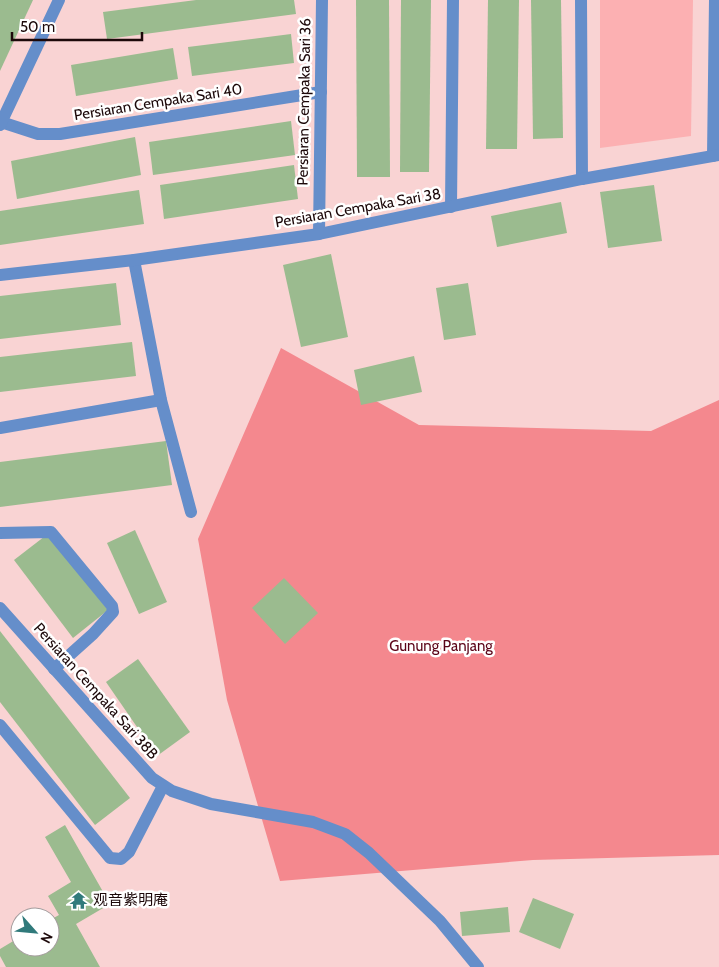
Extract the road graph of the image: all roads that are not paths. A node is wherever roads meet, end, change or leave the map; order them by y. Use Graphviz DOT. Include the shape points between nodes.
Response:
graph roads {
  1 [pos="59,0"];
  2 [pos="322,0"];
  3 [pos="453,0"];
  4 [pos="581,0"];
  5 [pos="715,0"];
  6 [pos="321,92"];
  7 [pos="1,124"];
  8 [pos="716,155"];
  9 [pos="582,179"];
  10 [pos="451,208"];
  11 [pos="318,234"];
  12 [pos="134,260"];
  13 [pos="0,275"];
  14 [pos="161,400"];
  15 [pos="0,428"];
  16 [pos="191,512"];
  17 [pos="0,533"];
  18 [pos="0,608"];
  19 [pos="54,669"];
  20 [pos="0,725"];
  21 [pos="167,789"];
  22 [pos="478,967"];
  1 -- 7 [label="street"];
  2 -- 6 [label="street, Persiaran Cempaka Sari 36"];
  3 -- 10 [label="street"];
  4 -- 9 [label="street"];
  5 -- 8 [label="street"];
  6 -- 7 [label="street, Persiaran Cempaka Sari 40" via="60,134 38,134"];
  6 -- 11 [label="street, Persiaran Cempaka Sari 36"];
  8 -- 9 [label="street, Persiaran Cempaka Sari 38"];
  9 -- 10 [label="street, Persiaran Cempaka Sari 38"];
  10 -- 11 [label="street, Persiaran Cempaka Sari 38"];
  11 -- 12 [label="street, Persiaran Cempaka Sari 38"];
  12 -- 13 [label="street, Persiaran Cempaka Sari 38"];
  12 -- 14 [label="street"];
  14 -- 15 [label="street"];
  14 -- 16 [label="street"];
  17 -- 19 [label="street" via="51,532 112,606 113,612 93,634"];
  18 -- 19 [label="street, Persiaran Cempaka Sari 38B"];
  19 -- 21 [label="street, Persiaran Cempaka Sari 38B" via="152,778"];
  20 -- 21 [label="street" via="110,858 121,859 129,852"];
  21 -- 22 [label="street" via="211,804 313,822 345,834 440,921"];
}
